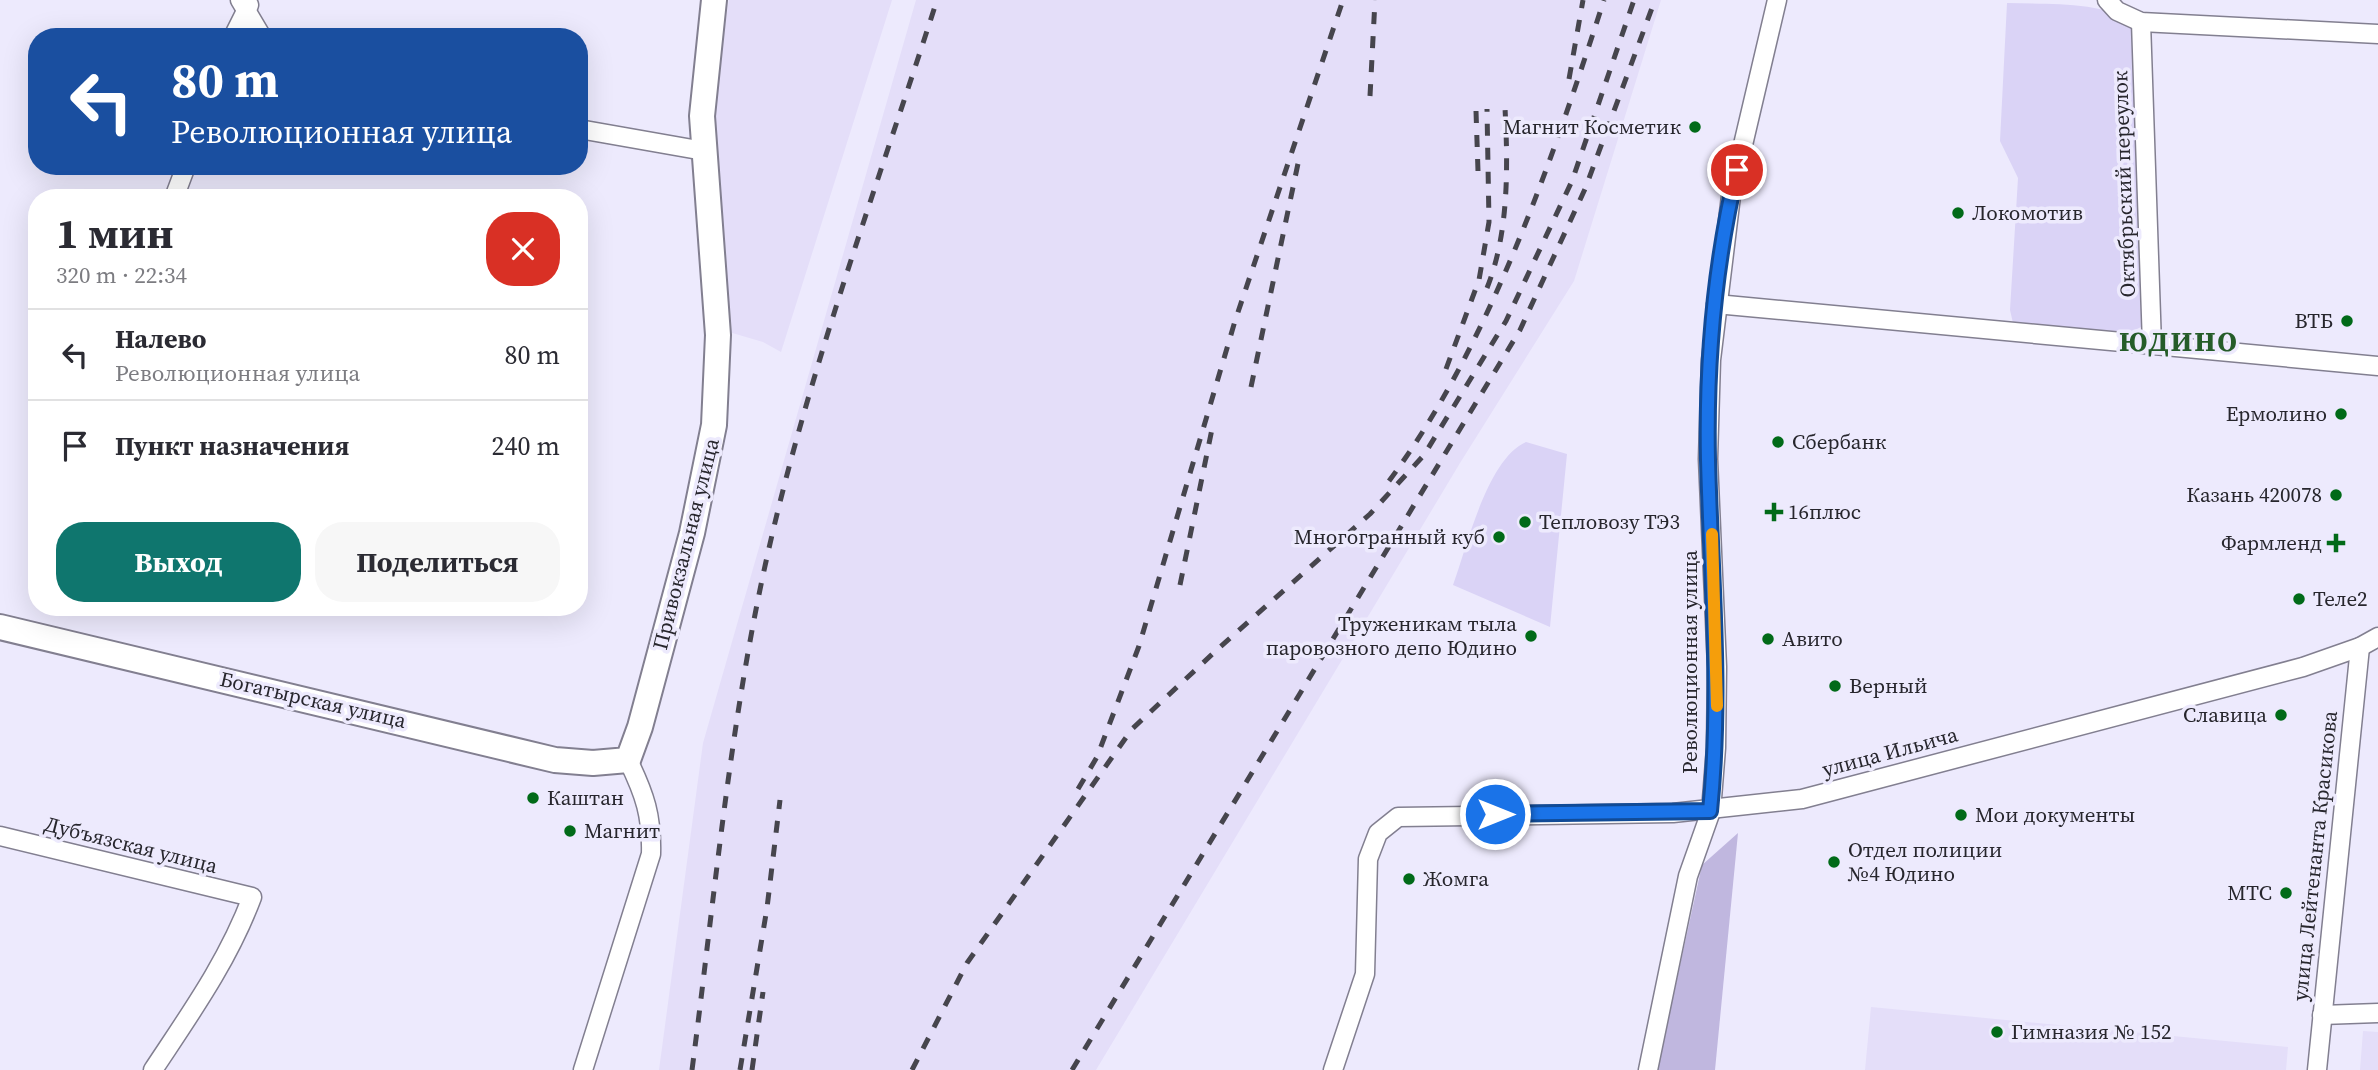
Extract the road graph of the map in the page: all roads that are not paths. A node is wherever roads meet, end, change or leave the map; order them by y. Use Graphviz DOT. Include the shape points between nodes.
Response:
graph roads {
  1 [pos="714,0"];
  2 [pos="1777,0"];
  3 [pos="2107,0"];
  4 [pos="245,4"];
  5 [pos="2141,22"];
  6 [pos="236,28"];
  7 [pos="257,28"];
  8 [pos="2378,34"];
  9 [pos="588,130"];
  10 [pos="704,151"];
  11 [pos="1716,304"];
  12 [pos="2152,345"];
  13 [pos="2378,366"];
  14 [pos="0,626"];
  15 [pos="2378,636"];
  16 [pos="2360,648"];
  17 [pos="628,760"];
  18 [pos="1710,811"];
  19 [pos="0,836"];
  20 [pos="2378,1013"];
  21 [pos="2322,1015"];
  22 [pos="153,1070"];
  23 [pos="583,1070"];
  24 [pos="1333,1070"];
  25 [pos="1648,1070"];
  26 [pos="2317,1070"];
  1 -- 10 [label="main road, Привокзальная улица" via="703,82"];
  2 -- 11 [label="street, Революционная улица" via="1731,196"];
  3 -- 5 [label="street" via="2117,11"];
  4 -- 6 [label="street"];
  4 -- 7 [label="street"];
  5 -- 8 [label="street"];
  5 -- 12 [label="street, Октябрьский переулок"];
  9 -- 10 [label="street"];
  10 -- 17 [label="main road, Привокзальная улица" via="718,335 715,425 692,533"];
  11 -- 12 [label="street"];
  11 -- 18 [label="street, Революционная улица" via="1708,459 1717,748"];
  12 -- 13 [label="street"];
  14 -- 17 [label="main road, Богатырская улица" via="555,760"];
  15 -- 16 [label="street, улица Ильича"];
  16 -- 18 [label="street, улица Ильича" via="1802,799"];
  16 -- 21 [label="street, улица Лейтенанта Красикова"];
  17 -- 23 [label="street" via="652,820 651,854"];
  18 -- 24 [label="street, улица Ильича" via="1398,817 1378,833 1367,859 1365,974"];
  18 -- 25 [label="street, Революционная улица" via="1688,876"];
  19 -- 22 [label="street, Дубъязская улица" via="252,897 217,974"];
  20 -- 21 [label="street"];
  21 -- 26 [label="street, улица Лейтенанта Красикова"];
}
